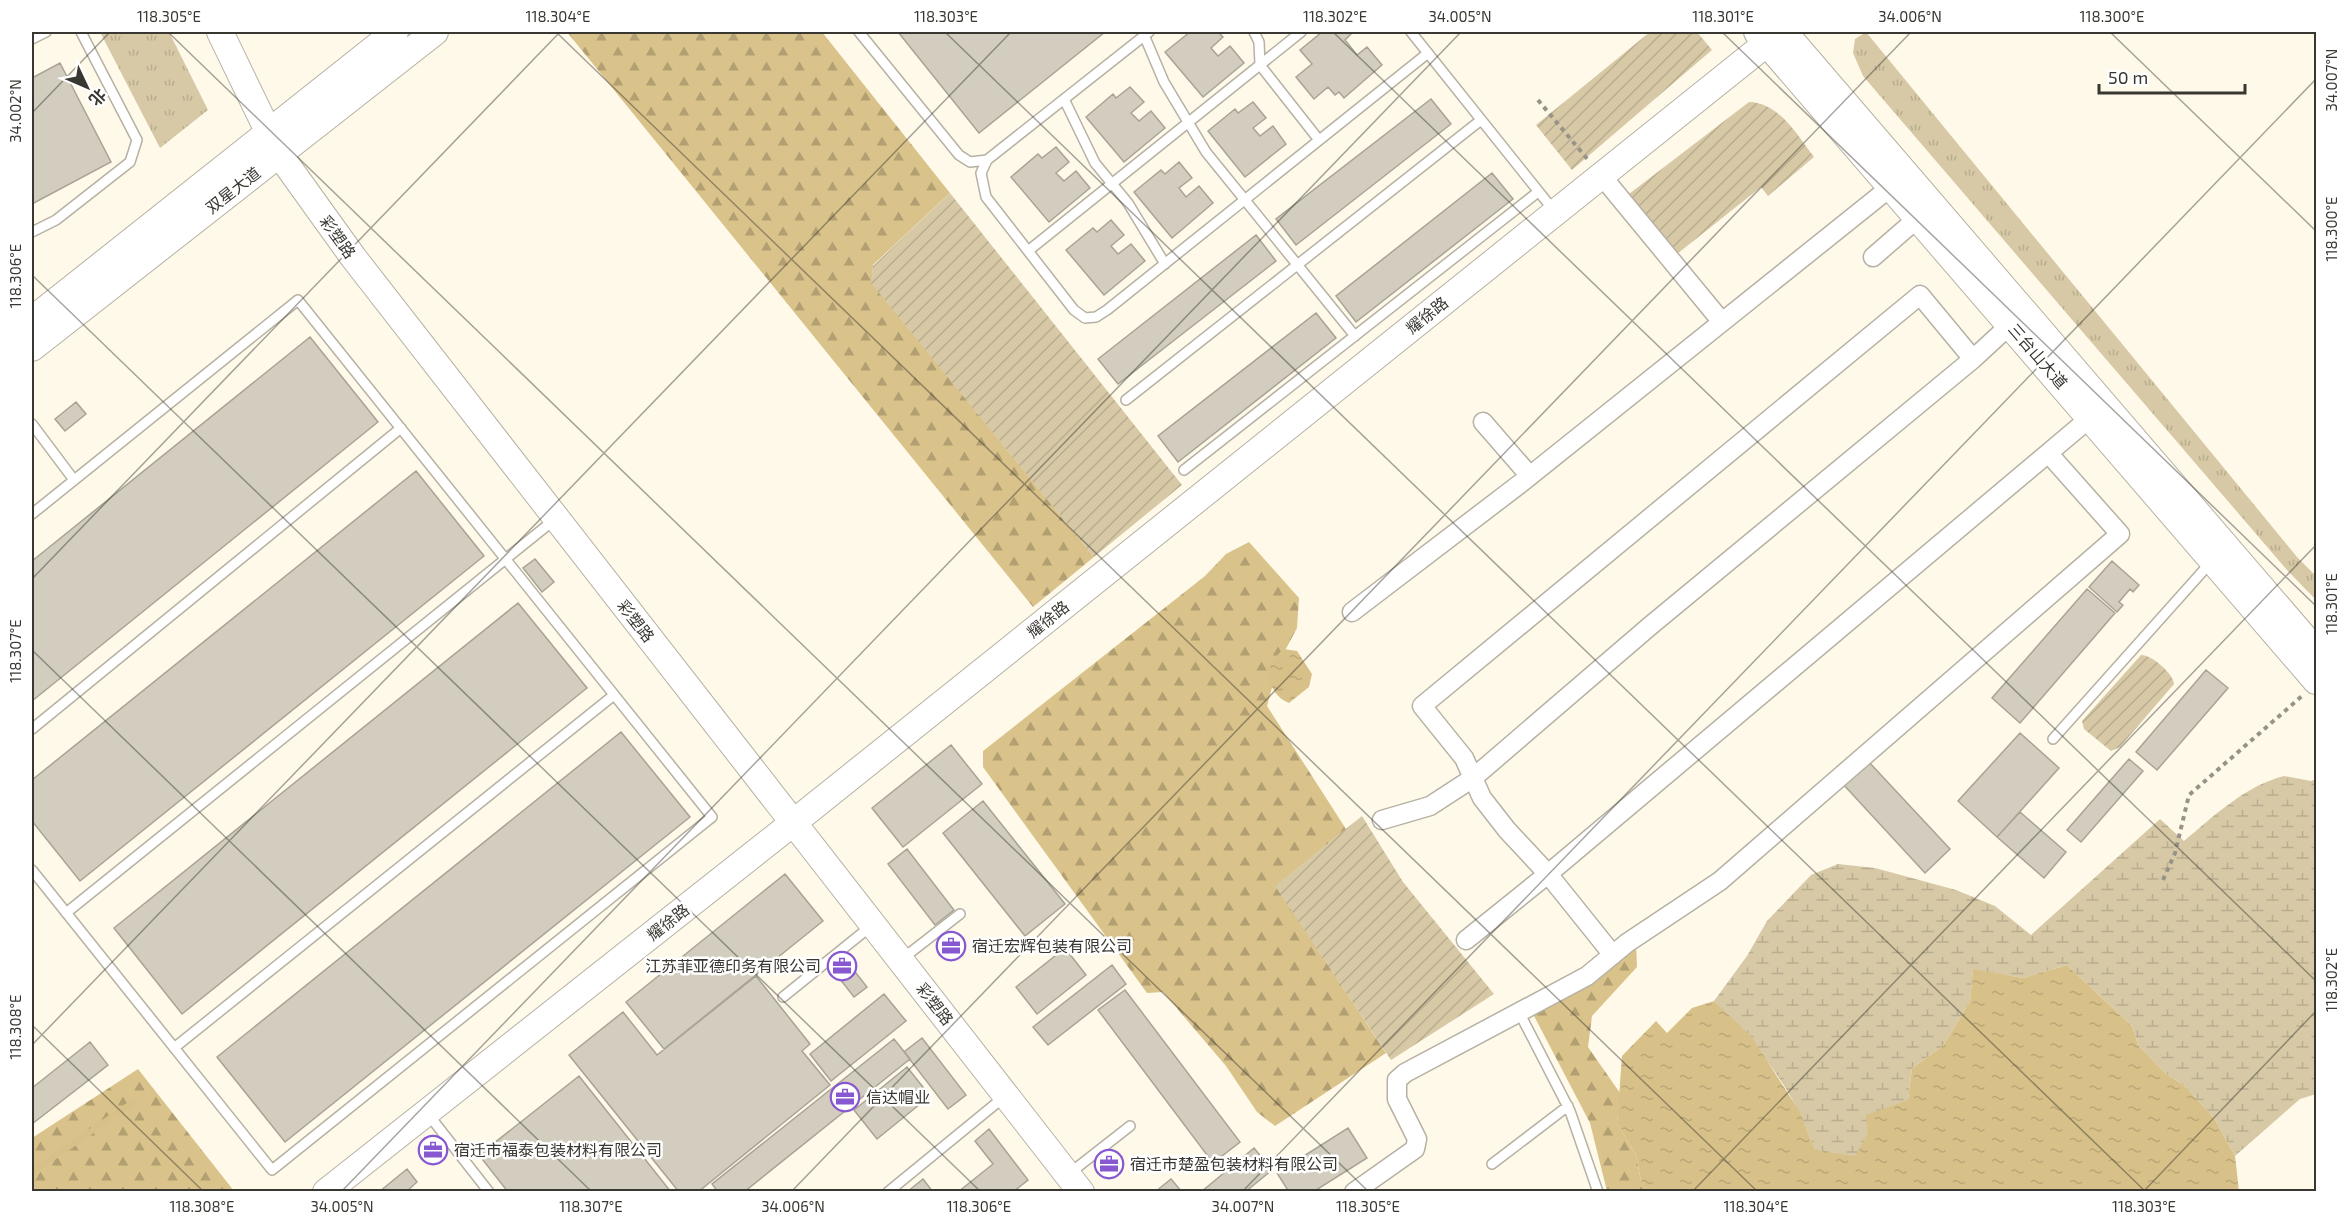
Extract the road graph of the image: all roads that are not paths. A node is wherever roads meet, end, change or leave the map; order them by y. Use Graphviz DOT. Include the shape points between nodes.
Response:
graph roads {
  1 [pos="46,32"];
  2 [pos="81,32"];
  3 [pos="220,32"];
  4 [pos="396,32"];
  5 [pos="435,32"];
  6 [pos="859,32"];
  7 [pos="1254,32"];
  8 [pos="1301,32"];
  9 [pos="1411,32"];
  10 [pos="1146,33"];
  11 [pos="1779,38"];
  12 [pos="32,39"];
  13 [pos="1428,53"];
  14 [pos="1260,65"];
  15 [pos="1064,99"];
  16 [pos="1481,120"];
  17 [pos="1187,124"];
  18 [pos="267,131"];
  19 [pos="1319,140"];
  20 [pos="279,154"];
  21 [pos="987,160"];
  22 [pos="1601,175"];
  23 [pos="1111,184"];
  24 [pos="1892,186"];
  25 [pos="1538,192"];
  26 [pos="1245,200"];
  27 [pos="1555,212"];
  28 [pos="1919,217"];
  29 [pos="32,232"];
  30 [pos="1028,251"];
  31 [pos="1873,257"];
  32 [pos="1165,264"];
  33 [pos="1298,265"];
  34 [pos="32,320"];
  35 [pos="1722,322"];
  36 [pos="2011,324"];
  37 [pos="1355,336"];
  38 [pos="32,348"];
  39 [pos="1973,359"];
  40 [pos="1126,400"];
  41 [pos="2091,417"];
  42 [pos="1483,422"];
  43 [pos="32,424"];
  44 [pos="401,428"];
  45 [pos="2049,454"];
  46 [pos="1184,470"];
  47 [pos="1530,476"];
  48 [pos="75,480"];
  49 [pos="32,514"];
  50 [pos="556,519"];
  51 [pos="506,559"];
  52 [pos="2213,560"];
  53 [pos="1352,612"];
  54 [pos="2316,651"];
  55 [pos="2312,686"];
  56 [pos="614,695"];
  57 [pos="32,729"];
  58 [pos="2053,739"];
  59 [pos="1473,778"];
  60 [pos="1382,820"];
  61 [pos="794,823"];
  62 [pos="32,870"];
  63 [pos="1548,874"];
  64 [pos="66,913"];
  65 [pos="960,914"];
  66 [pos="873,924"];
  67 [pos="1466,940"];
  68 [pos="1613,955"];
  69 [pos="900,960"];
  70 [pos="783,997"];
  71 [pos="1519,1012"];
  72 [pos="174,1048"];
  73 [pos="1006,1095"];
  74 [pos="1568,1106"];
  75 [pos="427,1112"];
  76 [pos="1130,1126"];
  77 [pos="1492,1164"];
  78 [pos="1075,1183"];
  79 [pos="326,1191"];
  80 [pos="489,1191"];
  81 [pos="888,1191"];
  82 [pos="1354,1191"];
  83 [pos="1598,1191"];
  1 -- 12 [label="lane"];
  2 -- 29 [label="lane" via="137,140 135,150 130,162 56,220"];
  3 -- 18 [label="street, 彩塑路"];
  4 -- 18 [label="street, 双星大道"];
  5 -- 20 [label="street, 双星大道"];
  6 -- 21 [label="lane" via="959,155 970,162"];
  7 -- 14 [label="lane" via="1259,42"];
  8 -- 14 [label="lane"];
  9 -- 13 [label="lane"];
  10 -- 15 [label="lane"];
  10 -- 17 [label="lane" via="1164,82"];
  11 -- 22 [label="street, 耀徐路"];
  11 -- 24 [label="street, 三台山大道"];
  11 -- 54 [label="street, 三台山大道"];
  13 -- 16 [label="lane"];
  13 -- 19 [label="lane"];
  14 -- 17 [label="lane"];
  14 -- 19 [label="lane"];
  15 -- 21 [label="lane"];
  15 -- 23 [label="lane" via="1084,144"];
  16 -- 25 [label="lane"];
  16 -- 33 [label="lane"];
  17 -- 23 [label="lane"];
  17 -- 26 [label="lane"];
  18 -- 20 [label="street, 彩塑路"];
  18 -- 34 [label="street, 双星大道"];
  19 -- 26 [label="lane"];
  20 -- 38 [label="street, 双星大道"];
  20 -- 50 [label="street, 彩塑路" via="352,257"];
  21 -- 30 [label="lane" via="981,173 986,197"];
  22 -- 27 [label="street, 耀徐路"];
  22 -- 35 [label="street"];
  23 -- 30 [label="lane"];
  23 -- 32 [label="lane"];
  24 -- 28 [label="street, 三台山大道"];
  24 -- 35 [label="street"];
  25 -- 27 [label="lane"];
  25 -- 37 [label="lane"];
  26 -- 32 [label="lane"];
  26 -- 33 [label="lane"];
  27 -- 61 [label="street, 耀徐路"];
  28 -- 31 [label="street"];
  28 -- 36 [label="street, 三台山大道"];
  30 -- 32 [label="lane" via="1074,310 1085,318 1107,310"];
  33 -- 37 [label="lane"];
  33 -- 40 [label="lane"];
  35 -- 47 [label="street"];
  36 -- 39 [label="street"];
  36 -- 41 [label="street, 三台山大道"];
  37 -- 46 [label="lane"];
  39 -- 59 [label="street"];
  39 -- 59 [label="street" via="1920,295 1422,706 1464,758"];
  41 -- 45 [label="street"];
  41 -- 52 [label="street, 三台山大道"];
  42 -- 47 [label="street"];
  43 -- 48 [label="lane"];
  44 -- 48 [label="lane" via="298,300"];
  44 -- 51 [label="lane"];
  44 -- 57 [label="lane"];
  45 -- 63 [label="street"];
  45 -- 68 [label="street" via="2120,534 1720,881"];
  47 -- 53 [label="street"];
  48 -- 49 [label="lane"];
  50 -- 51 [label="lane"];
  50 -- 61 [label="street, 彩塑路"];
  51 -- 56 [label="lane"];
  51 -- 64 [label="lane"];
  52 -- 55 [label="street, 三台山大道"];
  52 -- 58 [label="lane"];
  56 -- 72 [label="lane"];
  56 -- 72 [label="lane" via="712,816 272,1170"];
  59 -- 60 [label="street" via="1430,806"];
  59 -- 63 [label="street" via="1482,798 1507,830"];
  61 -- 66 [label="street, 彩塑路"];
  61 -- 75 [label="street, 耀徐路"];
  62 -- 64 [label="lane"];
  63 -- 67 [label="street"];
  63 -- 68 [label="street"];
  64 -- 72 [label="lane"];
  65 -- 69 [label="lane"];
  66 -- 69 [label="street, 彩塑路"];
  66 -- 70 [label="lane"];
  68 -- 71 [label="street" via="1587,976"];
  69 -- 73 [label="street, 彩塑路"];
  71 -- 74 [label="lane"];
  71 -- 82 [label="street" via="1397,1080 1397,1099 1418,1139 1415,1149"];
  73 -- 78 [label="street, 彩塑路"];
  73 -- 81 [label="lane"];
  74 -- 77 [label="lane"];
  74 -- 83 [label="lane"];
  75 -- 79 [label="street, 耀徐路"];
  75 -- 80 [label="lane"];
  76 -- 78 [label="lane"];
}
